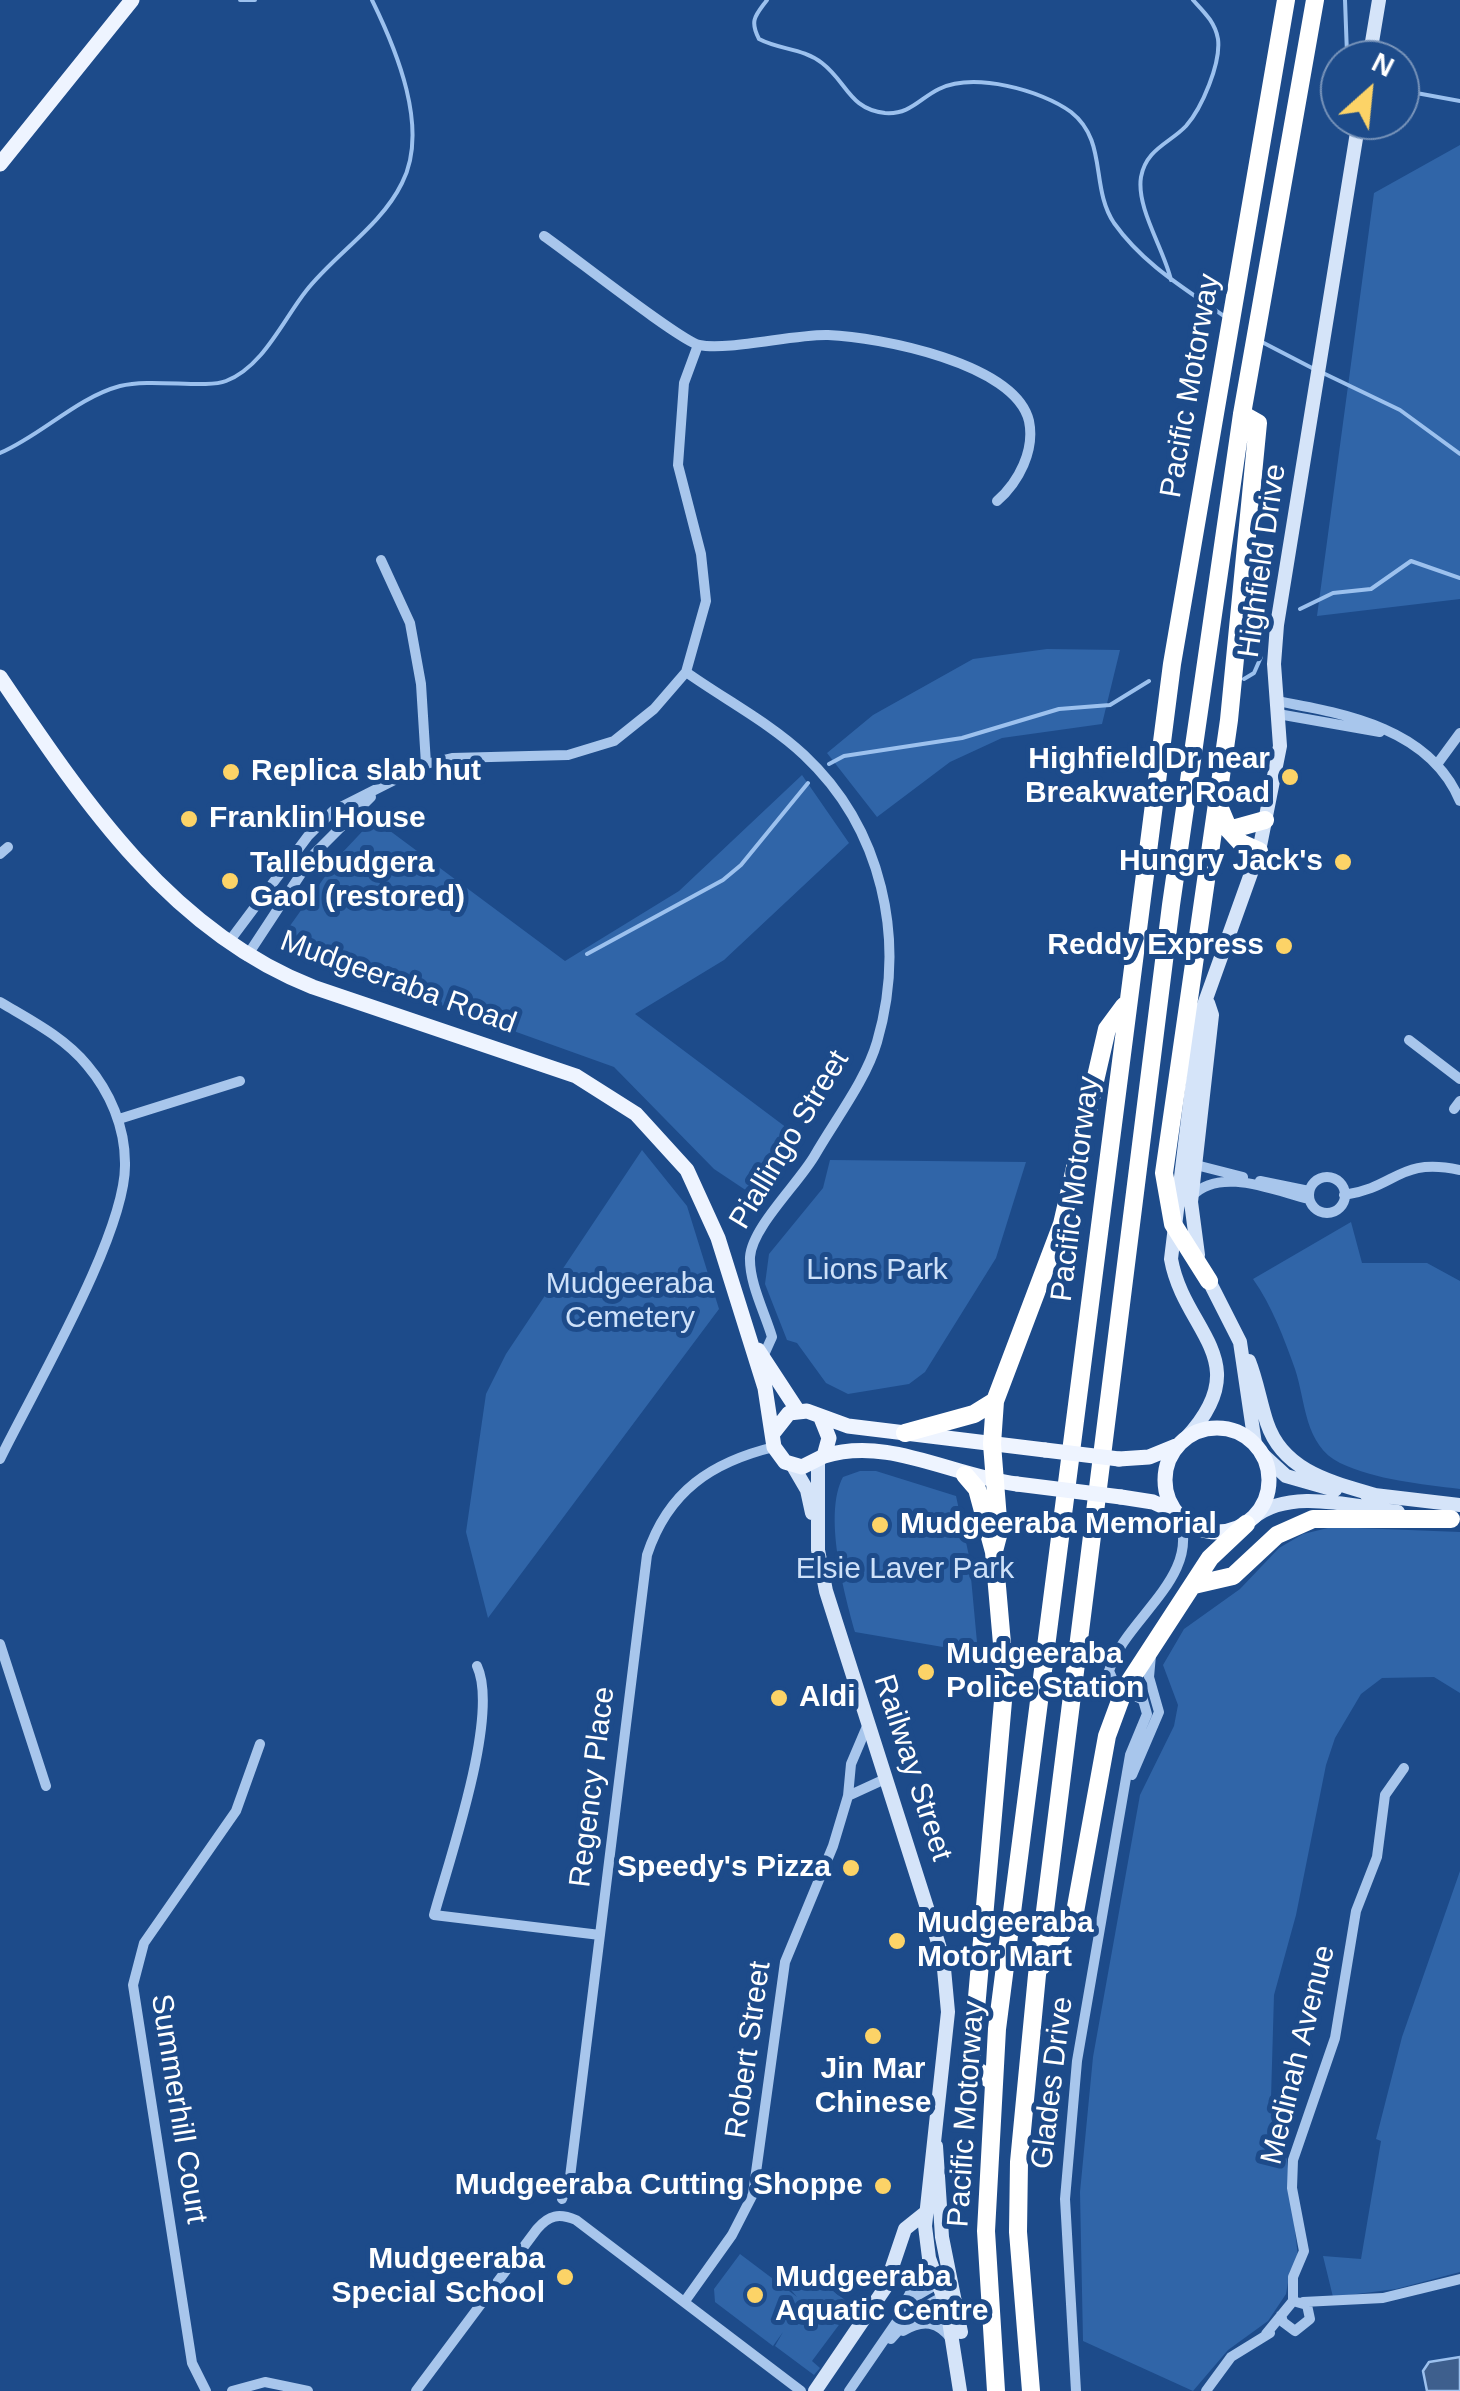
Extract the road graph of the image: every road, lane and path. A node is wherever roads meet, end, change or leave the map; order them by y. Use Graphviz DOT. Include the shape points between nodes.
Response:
graph roads {
  1 [pos="132,0"];
  2 [pos="1286,0"];
  3 [pos="1315,0"];
  4 [pos="1379,0"];
  5 [pos="1372,40"];
  6 [pos="1356,140"];
  7 [pos="0,164"];
  8 [pos="544,236"];
  9 [pos="698,345"];
  10 [pos="1242,414"];
  11 [pos="997,502"];
  12 [pos="381,560"];
  13 [pos="686,672"];
  14 [pos="0,677"];
  15 [pos="1277,707"];
  16 [pos="1460,733"];
  17 [pos="1438,763"];
  18 [pos="426,764"];
  19 [pos="375,793"];
  20 [pos="1216,798"];
  21 [pos="1460,801"];
  22 [pos="1265,820"];
  23 [pos="1229,830"];
  24 [pos="1259,851"];
  25 [pos="228,944"];
  26 [pos="247,956"];
  27 [pos="0,1002"];
  28 [pos="1208,1003"];
  29 [pos="1126,1004"];
  30 [pos="1409,1040"];
  31 [pos="1460,1080"];
  32 [pos="240,1081"];
  33 [pos="118,1119"];
  34 [pos="1196,1165"];
  35 [pos="1460,1170"];
  36 [pos="1179,1179"];
  37 [pos="1309,1195"];
  38 [pos="1344,1195"];
  39 [pos="1192,1196"];
  40 [pos="1174,1224"];
  41 [pos="1210,1281"];
  42 [pos="750,1339"];
  43 [pos="1240,1342"];
  44 [pos="763,1357"];
  45 [pos="995,1401"];
  46 [pos="798,1411"];
  47 [pos="822,1418"];
  48 [pos="905,1434"];
  49 [pos="774,1439"];
  50 [pos="1185,1440"];
  51 [pos="992,1444"];
  52 [pos="1258,1449"];
  53 [pos="821,1458"];
  54 [pos="0,1459"];
  55 [pos="793,1466"];
  56 [pos="965,1475"];
  57 [pos="996,1482"];
  58 [pos="1375,1495"];
  59 [pos="1176,1513"];
  60 [pos="1457,1515"];
  61 [pos="1250,1521"];
  62 [pos="817,1534"];
  63 [pos="994,1552"];
  64 [pos="1194,1585"];
  65 [pos="1154,1639"];
  66 [pos="0,1644"];
  67 [pos="476,1666"];
  68 [pos="1124,1690"];
  69 [pos="868,1724"];
  70 [pos="260,1744"];
  71 [pos="1404,1768"];
  72 [pos="886,1779"];
  73 [pos="1128,1785"];
  74 [pos="46,1786"];
  75 [pos="848,1796"];
  76 [pos="600,1935"];
  77 [pos="1037,1975"];
  78 [pos="992,2082"];
  79 [pos="936,2140"];
  80 [pos="562,2200"];
  81 [pos="925,2214"];
  82 [pos="928,2253"];
  83 [pos="1460,2280"];
  84 [pos="945,2289"];
  85 [pos="684,2301"];
  86 [pos="1298,2302"];
  87 [pos="1335,2304"];
  88 [pos="1281,2314"];
  89 [pos="1310,2319"];
  90 [pos="1288,2328"];
  91 [pos="892,2329"];
  92 [pos="1266,2334"];
  93 [pos="954,2345"];
  94 [pos="883,2347"];
  95 [pos="206,2391"];
  96 [pos="232,2391"];
  97 [pos="308,2391"];
  98 [pos="416,2391"];
  99 [pos="801,2391"];
  100 [pos="815,2391"];
  101 [pos="848,2391"];
  102 [pos="960,2391"];
  103 [pos="970,2391"];
  104 [pos="996,2391"];
  105 [pos="1031,2391"];
  106 [pos="1076,2391"];
  107 [pos="1206,2391"];
  1 -- 7 [label="main road"];
  2 -- 29 [label="highway, Pacific Motorway" via="1172,664"];
  3 -- 10 [label="highway, Pacific Motorway"];
  4 -- 5 [label="street"];
  6 -- 15 [label="street, Highfield Drive" via="1277,625"];
  8 -- 9 [label="street"];
  9 -- 11 [label="street" via="828,335 941,355 996,382 1026,409 1032,437 1023,466"];
  9 -- 13 [label="street" via="684,383 678,465 706,601"];
  10 -- 20 [label="highway" via="1258,424"];
  10 -- 77 [label="highway, Pacific Motorway" via="1130,1215"];
  12 -- 18 [label="street" via="410,623"];
  13 -- 18 [label="street" via="614,741 568,754"];
  13 -- 44 [label="street, Piallingo Street" via="802,753 843,796 870,842 884,894 889,956 877,1043 802,1178 752,1248 753,1276 772,1337"];
  14 -- 25 [label="main road, Mudgeeraba Road" via="148,874"];
  15 -- 17 [label="street" via="1391,734"];
  15 -- 22 [label="street, Highfield Drive" via="1280,746"];
  16 -- 17 [label="street"];
  17 -- 21 [label="street"];
  18 -- 19 [label="street"];
  19 -- 25 [label="street" via="333,812 308,836"];
  19 -- 26 [label="street" via="314,854"];
  20 -- 23 [label="highway"];
  20 -- 40 [label="highway" via="1167,1136 1165,1186"];
  22 -- 23 [label="highway"];
  22 -- 24 [label="street, Highfield Drive"];
  23 -- 24 [label="highway"];
  24 -- 28 [label="street, Highfield Drive"];
  25 -- 26 [label="main road, Mudgeeraba Road"];
  26 -- 42 [label="main road, Mudgeeraba Road" via="313,987 547,1064 622,1103 661,1137 695,1185"];
  27 -- 33 [label="street" via="85,1062"];
  28 -- 34 [label="street, Highfield Drive"];
  28 -- 36 [label="street, Highfield Drive" via="1201,1013"];
  29 -- 45 [label="highway" via="1107,1029 1062,1224"];
  29 -- 78 [label="highway, Pacific Motorway"];
  30 -- 31 [label="street"];
  32 -- 33 [label="street"];
  33 -- 54 [label="street" via="126,1164 118,1211"];
  34 -- 36 [label="street"];
  34 -- 37 [label="street"];
  34 -- 39 [label="street, Highfield Drive"];
  35 -- 38 [label="street" via="1409,1167 1371,1191"];
  36 -- 40 [label="street, Highfield Drive"];
  37 -- 38 [label="street" via="1316,1209 1327,1212 1339,1208"];
  37 -- 38 [label="street" via="1319,1178 1340,1182"];
  37 -- 39 [label="street" via="1226,1181"];
  39 -- 41 [label="street, Highfield Drive" via="1194,1242"];
  40 -- 41 [label="highway"];
  40 -- 50 [label="street, Highfield Drive" via="1174,1274 1216,1363 1212,1402"];
  41 -- 43 [label="street, Highfield Drive"];
  42 -- 44 [label="main road, Mudgeeraba Road"];
  42 -- 49 [label="main road, Mudgeeraba Road"];
  43 -- 52 [label="street, Highfield Drive"];
  43 -- 58 [label="street" via="1284,1452 1311,1473"];
  44 -- 46 [label="main road, Mudgeeraba Road"];
  45 -- 48 [label="highway"];
  45 -- 51 [label="highway"];
  46 -- 47 [label="main road"];
  46 -- 49 [label="main road" via="782,1418"];
  47 -- 48 [label="main road"];
  47 -- 53 [label="main road" via="829,1438"];
  48 -- 51 [label="main road"];
  49 -- 55 [label="main road"];
  49 -- 76 [label="street, Regency Place" via="699,1477 650,1544"];
  50 -- 51 [label="main road, bridge" via="1155,1456 1119,1459"];
  50 -- 52 [label="main road" via="1226,1429"];
  50 -- 59 [label="main road" via="1165,1476"];
  51 -- 57 [label="highway"];
  52 -- 58 [label="street" via="1296,1480"];
  52 -- 61 [label="main road" via="1269,1488"];
  53 -- 55 [label="main road"];
  53 -- 56 [label="main road" via="848,1448 878,1448"];
  53 -- 62 [label="street, Railway Street"];
  55 -- 62 [label="street, Railway Street" via="807,1490"];
  56 -- 57 [label="main road"];
  56 -- 63 [label="highway" via="977,1489"];
  57 -- 59 [label="main road, bridge" via="1153,1502"];
  57 -- 63 [label="highway"];
  58 -- 60 [label="street"];
  59 -- 61 [label="main road" via="1208,1532"];
  59 -- 68 [label="street" via="1183,1542 1177,1568 1110,1667 1112,1681"];
  60 -- 61 [label="street" via="1293,1501 1268,1507"];
  60 -- 64 [label="highway" via="1313,1519 1272,1538 1233,1576"];
  61 -- 64 [label="highway" via="1222,1544"];
  62 -- 69 [label="street, Railway Street" via="826,1592"];
  63 -- 78 [label="highway" via="1004,1706 971,2066"];
  64 -- 65 [label="highway"];
  65 -- 68 [label="highway"];
  65 -- 73 [label="street, Glades Drive" via="1149,1674 1158,1714"];
  66 -- 74 [label="street"];
  67 -- 76 [label="street" via="483,1698 477,1748 434,1915"];
  68 -- 73 [label="street, Glades Drive" via="1148,1711 1131,1750"];
  68 -- 77 [label="highway" via="1104,1751 1075,1912"];
  69 -- 72 [label="street, Railway Street"];
  69 -- 75 [label="street, Robert Street" via="851,1764"];
  70 -- 95 [label="street, Summerhill Court" via="236,1811 144,1943 134,1985 192,2363"];
  71 -- 86 [label="street, Medinah Avenue" via="1385,1795 1334,2038 1294,2160 1292,2188 1304,2251 1293,2277"];
  72 -- 75 [label="street"];
  72 -- 79 [label="street, Railway Street" via="945,1971 948,2012"];
  73 -- 106 [label="street, Glades Drive" via="1078,2060 1065,2199"];
  75 -- 85 [label="street, Robert Street" via="785,1962 753,2194"];
  76 -- 80 [label="street, Regency Place"];
  77 -- 105 [label="highway, Pacific Motorway" via="1019,2162"];
  78 -- 104 [label="highway, Pacific Motorway" via="986,2231"];
  79 -- 81 [label="street, Railway Street"];
  79 -- 84 [label="street, Railway Street"];
  81 -- 82 [label="street, Railway Street"];
  81 -- 100 [label="street" via="905,2229 892,2272"];
  82 -- 84 [label="street, Railway Street"];
  82 -- 91 [label="street, Railway Street"];
  83 -- 87 [label="street"];
  84 -- 91 [label="street, Railway Street" via="918,2293"];
  84 -- 93 [label="street"];
  84 -- 94 [label="street, Railway Street"];
  84 -- 103 [label="street"];
  85 -- 98 [label="street" via="561,2215 537,2229"];
  85 -- 99 [label="street"];
  86 -- 87 [label="street"];
  86 -- 88 [label="street"];
  86 -- 89 [label="street"];
  87 -- 89 [label="street"];
  88 -- 90 [label="street"];
  88 -- 92 [label="street"];
  89 -- 90 [label="street" via="1302,2329"];
  90 -- 92 [label="street"];
  91 -- 94 [label="street, Railway Street"];
  92 -- 107 [label="street" via="1220,2366"];
  93 -- 94 [label="street, Railway Street" via="942,2327 925,2322"];
  93 -- 102 [label="street"];
  94 -- 101 [label="street, Railway Street"];
  96 -- 97 [label="street" via="265,2382"];
}
